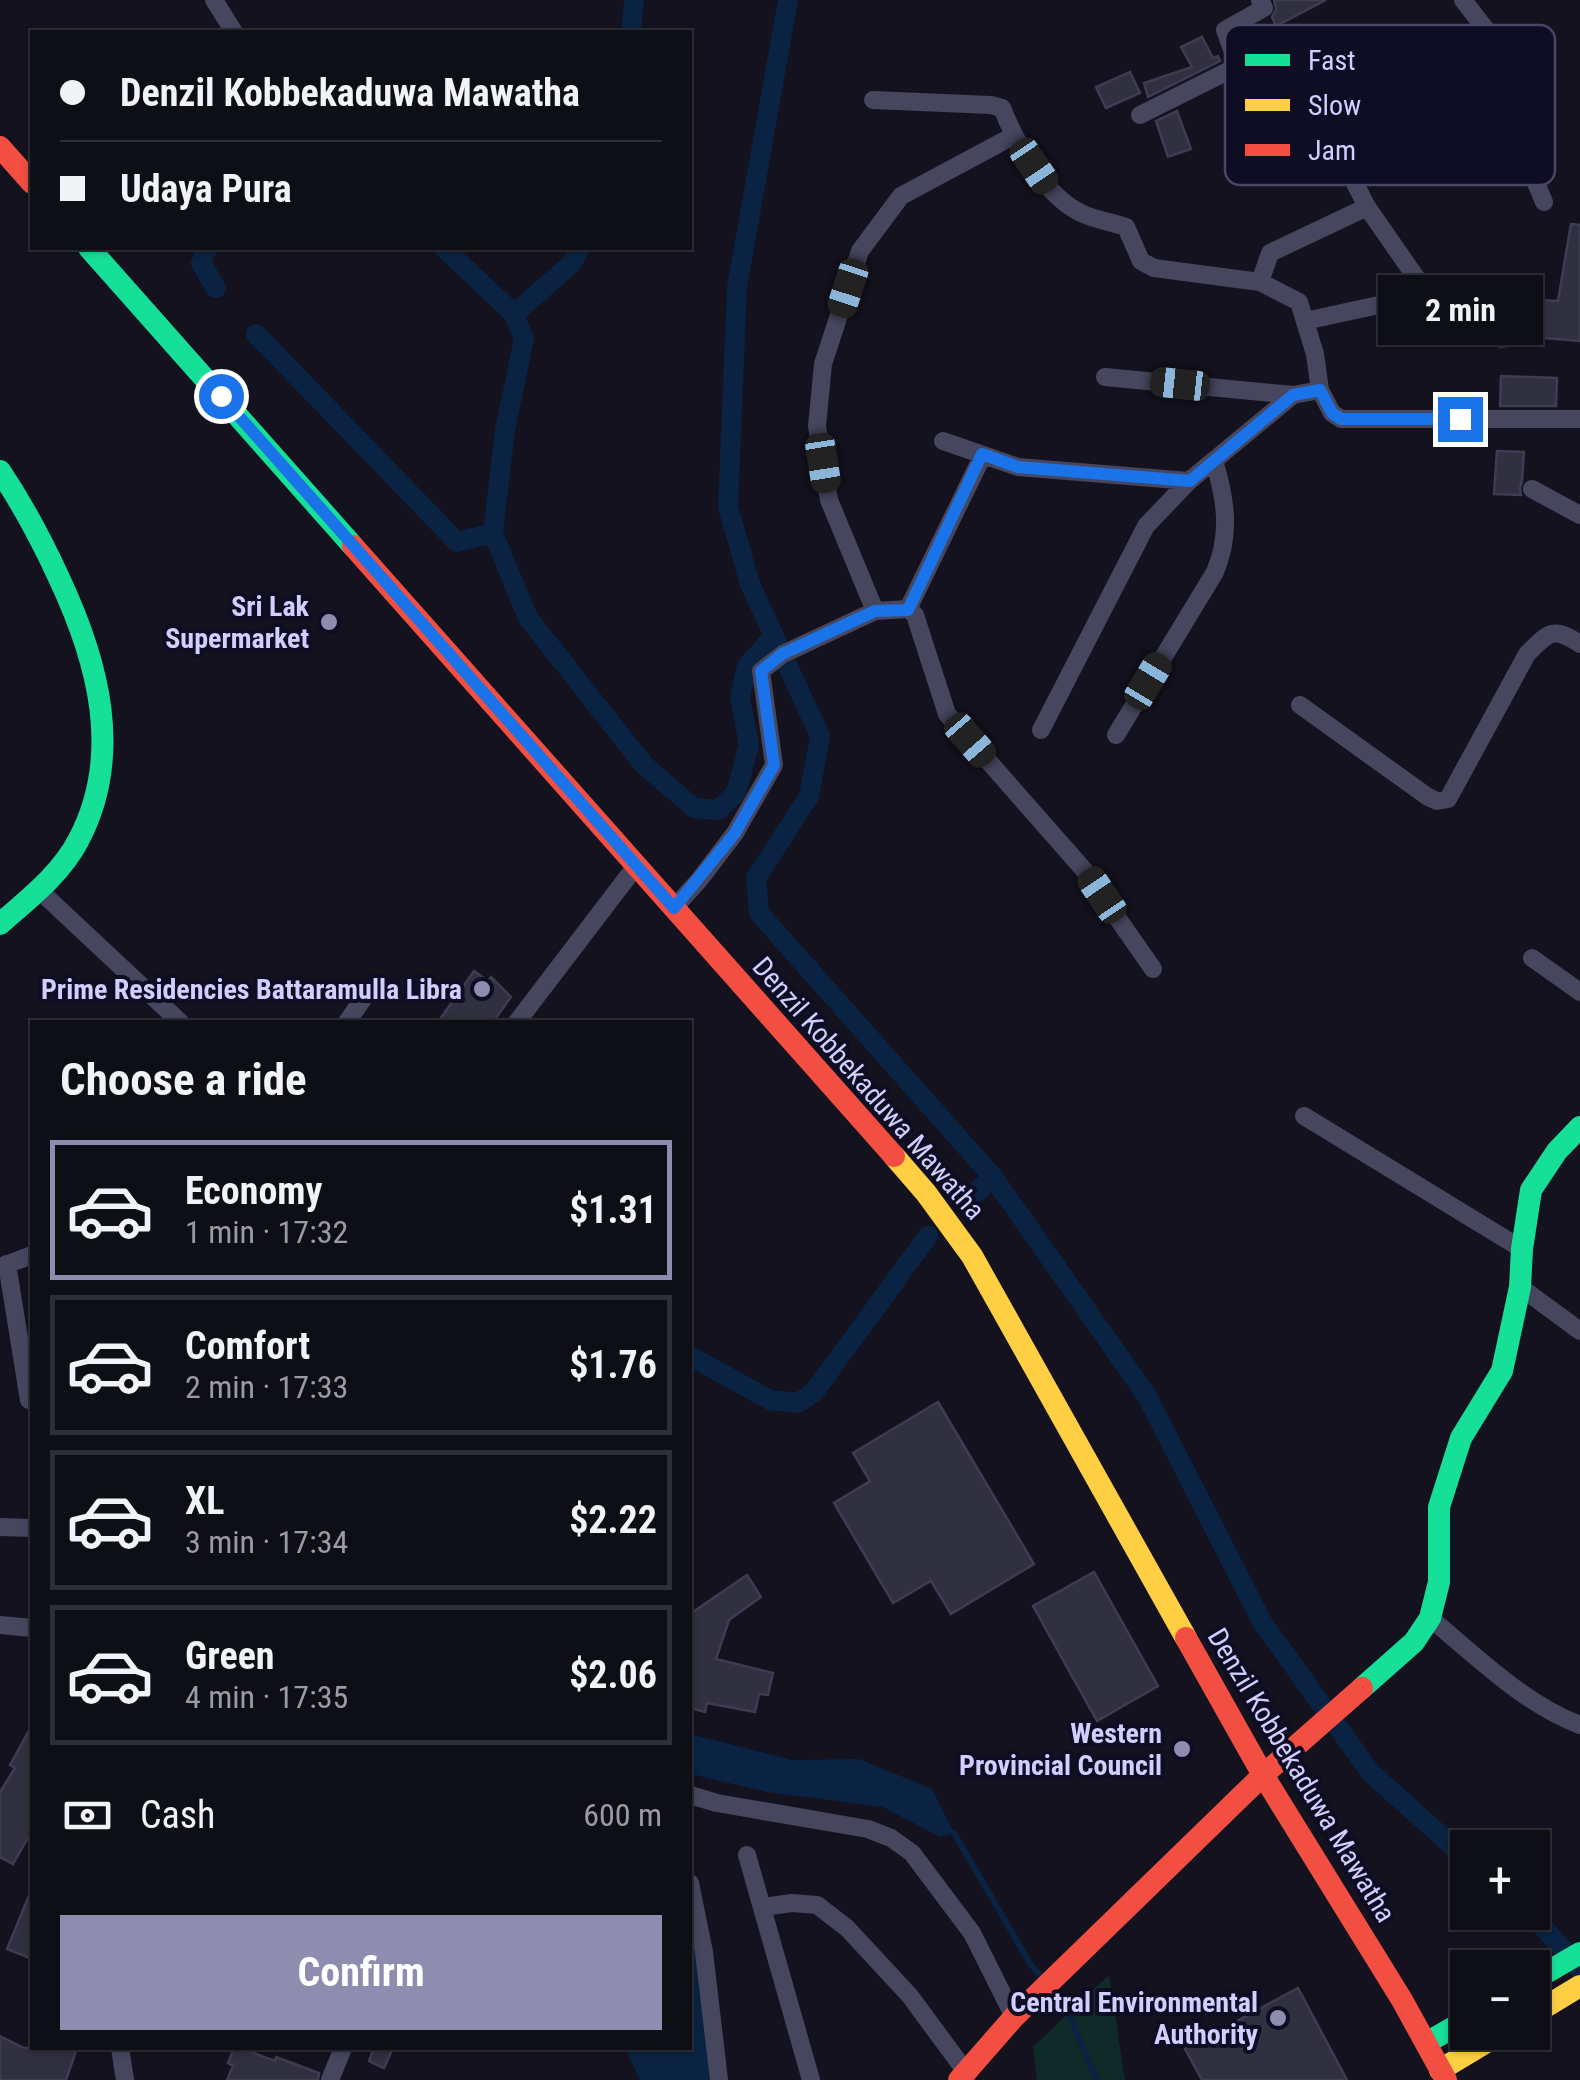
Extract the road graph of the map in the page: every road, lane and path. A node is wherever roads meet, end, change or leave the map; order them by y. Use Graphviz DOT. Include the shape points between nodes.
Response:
graph roads {
  1 [pos="214,0"];
  2 [pos="1260,0"];
  3 [pos="1462,0"];
  4 [pos="1234,25"];
  5 [pos="1482,25"];
  6 [pos="233,30"];
  7 [pos="1225,73"];
  8 [pos="873,100"];
  9 [pos="1140,116"];
  10 [pos="1014,136"];
  11 [pos="0,148"];
  12 [pos="30,182"];
  13 [pos="1356,185"];
  14 [pos="1537,185"];
  15 [pos="1544,202"];
  16 [pos="1367,207"];
  17 [pos="91,250"];
  18 [pos="1260,282"];
  19 [pos="1306,321"];
  20 [pos="1105,376"];
  21 [pos="1320,390"];
  22 [pos="1293,395"];
  23 [pos="1580,419"];
  24 [pos="942,441"];
  25 [pos="982,454"];
  26 [pos="1214,461"];
  27 [pos="0,471"];
  28 [pos="1190,481"];
  29 [pos="1532,489"];
  30 [pos="1580,514"];
  31 [pos="908,610"];
  32 [pos="875,611"];
  33 [pos="1580,644"];
  34 [pos="1300,705"];
  35 [pos="1041,730"];
  36 [pos="1116,734"];
  37 [pos="636,866"];
  38 [pos="39,890"];
  39 [pos="674,908"];
  40 [pos="0,924"];
  41 [pos="1532,958"];
  42 [pos="1153,969"];
  43 [pos="1580,992"];
  44 [pos="364,999"];
  45 [pos="178,1020"];
  46 [pos="348,1020"];
  47 [pos="519,1020"];
  48 [pos="1304,1116"];
  49 [pos="1580,1127"];
  50 [pos="1522,1249"];
  51 [pos="30,1256"];
  52 [pos="3,1266"];
  53 [pos="1520,1287"];
  54 [pos="1580,1332"];
  55 [pos="29,1400"];
  56 [pos="0,1527"];
  57 [pos="30,1528"];
  58 [pos="1430,1618"];
  59 [pos="0,1626"];
  60 [pos="30,1628"];
  61 [pos="1580,1725"];
  62 [pos="1263,1775"];
  63 [pos="692,1796"];
  64 [pos="746,1855"];
  65 [pos="692,1893"];
  66 [pos="763,1907"];
  67 [pos="1580,1953"];
  68 [pos="1550,1970"];
  69 [pos="1580,1986"];
  70 [pos="1550,2004"];
  71 [pos="1022,2010"];
  72 [pos="1450,2029"];
  73 [pos="1426,2043"];
  74 [pos="120,2050"];
  75 [pos="342,2050"];
  76 [pos="1478,2050"];
  77 [pos="1443,2075"];
  78 [pos="962,2076"];
  79 [pos="125,2080"];
  80 [pos="330,2080"];
  81 [pos="719,2080"];
  82 [pos="811,2080"];
  1 -- 6 [label="street"];
  2 -- 4 [label="street" via="1264,8"];
  3 -- 5 [label="street"];
  7 -- 9 [label="street"];
  8 -- 10 [label="street" via="991,105 1002,108"];
  10 -- 18 [label="street" via="1056,198 1126,227 1141,261"];
  10 -- 32 [label="street" via="901,196 860,250 824,364 817,426 829,500"];
  11 -- 12 [label="main road"];
  13 -- 16 [label="street"];
  14 -- 15 [label="street"];
  16 -- 18 [label="street" via="1270,253"];
  16 -- 19 [label="street" via="1424,289 1420,296"];
  17 -- 37 [label="main road, Denzil Kobbekaduwa Mawatha"];
  18 -- 19 [label="street" via="1299,302"];
  19 -- 21 [label="street"];
  20 -- 22 [label="street"];
  21 -- 22 [label="street"];
  21 -- 23 [label="street" via="1341,419"];
  22 -- 26 [label="street"];
  24 -- 25 [label="street"];
  25 -- 28 [label="street" via="1018,467"];
  25 -- 31 [label="street"];
  26 -- 28 [label="street"];
  26 -- 36 [label="street" via="1224,494 1223,554"];
  27 -- 38 [label="main road" via="72,603 105,732 100,787 77,843"];
  28 -- 35 [label="street" via="1146,526"];
  29 -- 30 [label="street"];
  31 -- 32 [label="street"];
  31 -- 42 [label="street" via="915,614 946,714 1084,870"];
  32 -- 39 [label="street" via="782,654 761,671 774,765 735,833"];
  33 -- 34 [label="street" via="1554,633 1527,654 1443,801 1428,797"];
  37 -- 39 [label="main road, Denzil Kobbekaduwa Mawatha"];
  37 -- 47 [label="street"];
  38 -- 40 [label="main road"];
  38 -- 45 [label="street"];
  39 -- 62 [label="main road, Denzil Kobbekaduwa Mawatha" via="926,1193 972,1256"];
  41 -- 43 [label="street"];
  44 -- 46 [label="street"];
  48 -- 50 [label="street"];
  49 -- 50 [label="main road" via="1531,1190"];
  50 -- 53 [label="main road"];
  51 -- 52 [label="street"];
  52 -- 55 [label="street"];
  53 -- 54 [label="street"];
  53 -- 58 [label="main road" via="1502,1371 1462,1438 1440,1507 1439,1582"];
  56 -- 57 [label="street"];
  58 -- 61 [label="street" via="1508,1682"];
  58 -- 62 [label="main road" via="1414,1642"];
  59 -- 60 [label="street"];
  62 -- 71 [label="main road"];
  62 -- 73 [label="main road, Denzil Kobbekaduwa Mawatha"];
  63 -- 71 [label="street" via="891,1838 912,1853"];
  64 -- 66 [label="street"];
  65 -- 81 [label="street"];
  66 -- 78 [label="street" via="817,1905 847,1928 910,1996"];
  66 -- 82 [label="street"];
  67 -- 68 [label="main road"];
  69 -- 70 [label="main road"];
  71 -- 78 [label="main road"];
  72 -- 73 [label="main road"];
  73 -- 77 [label="main road, Denzil Kobbekaduwa Mawatha"];
  74 -- 79 [label="street"];
  75 -- 80 [label="street"];
  76 -- 77 [label="main road"];
}
